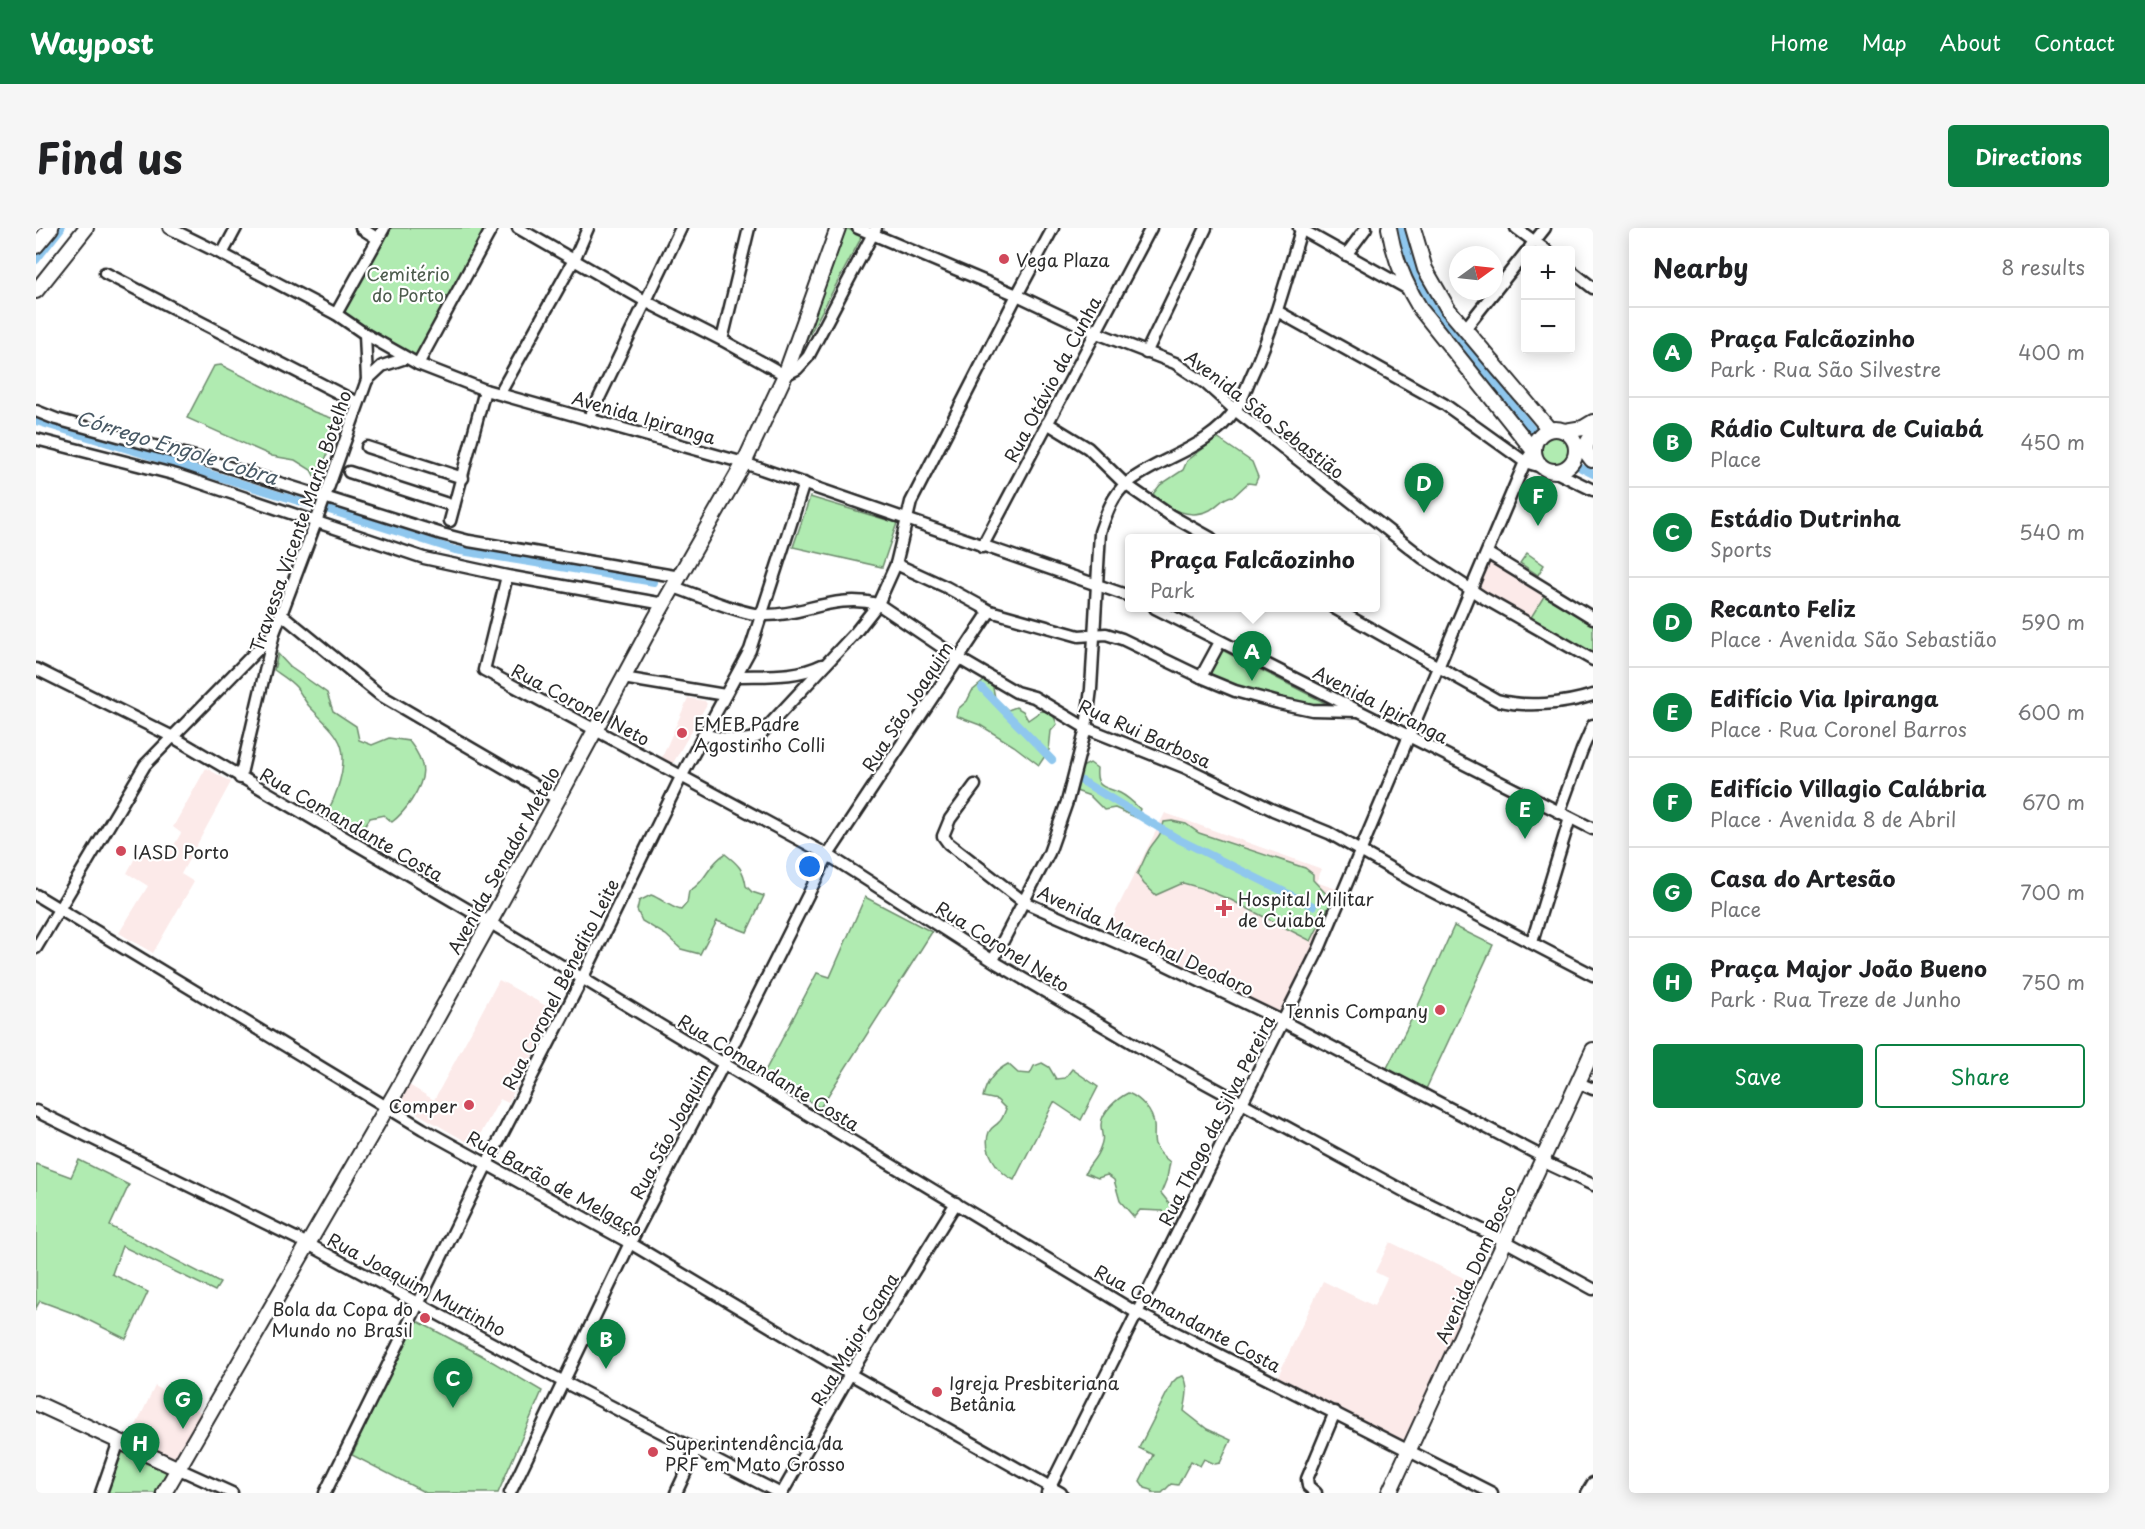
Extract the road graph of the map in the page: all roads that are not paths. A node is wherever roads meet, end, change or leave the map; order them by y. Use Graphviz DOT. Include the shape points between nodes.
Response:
graph roads {
  1 [pos="51,228"];
  2 [pos="86,228"];
  3 [pos="168,228"];
  4 [pos="236,228"];
  5 [pos="361,228"];
  6 [pos="384,228"];
  7 [pos="492,228"];
  8 [pos="518,228"];
  9 [pos="588,228"];
  10 [pos="681,228"];
  11 [pos="749,228"];
  12 [pos="838,228"];
  13 [pos="858,228"];
  14 [pos="1053,228"];
  15 [pos="1151,228"];
  16 [pos="1366,228"];
  17 [pos="1389,228"];
  18 [pos="1413,228"];
  19 [pos="1516,228"];
  20 [pos="1545,228"];
  21 [pos="1202,229"];
  22 [pos="1300,229"];
  23 [pos="874,232"];
  24 [pos="378,239"];
  25 [pos="1534,241"];
  26 [pos="36,246"];
  27 [pos="1530,246"];
  28 [pos="1541,246"];
  29 [pos="222,254"];
  30 [pos="1346,255"];
  31 [pos="1521,257"];
  32 [pos="574,260"];
  33 [pos="105,273"];
  34 [pos="1575,274"];
  35 [pos="1593,288"];
  36 [pos="1408,289"];
  37 [pos="36,291"];
  38 [pos="1017,295"];
  39 [pos="647,302"];
  40 [pos="1277,311"];
  41 [pos="336,314"];
  42 [pos="1464,330"];
  43 [pos="1096,333"];
  44 [pos="365,334"];
  45 [pos="722,340"];
  46 [pos="1146,353"];
  47 [pos="406,358"];
  48 [pos="418,364"];
  49 [pos="785,375"];
  50 [pos="367,380"];
  51 [pos="485,390"];
  52 [pos="500,393"];
  53 [pos="358,403"];
  54 [pos="1235,410"];
  55 [pos="36,411"];
  56 [pos="590,419"];
  57 [pos="1593,422"];
  58 [pos="1047,423"];
  59 [pos="1549,429"];
  60 [pos="1565,431"];
  61 [pos="1593,433"];
  62 [pos="36,439"];
  63 [pos="367,447"];
  64 [pos="1579,450"];
  65 [pos="1530,454"];
  66 [pos="1592,460"];
  67 [pos="744,463"];
  68 [pos="1549,470"];
  69 [pos="349,472"];
  70 [pos="463,477"];
  71 [pos="804,483"];
  72 [pos="1516,483"];
  73 [pos="1125,484"];
  74 [pos="1593,489"];
  75 [pos="325,497"];
  76 [pos="454,506"];
  77 [pos="906,520"];
  78 [pos="450,521"];
  79 [pos="316,522"];
  80 [pos="1204,534"];
  81 [pos="982,547"];
  82 [pos="1487,553"];
  83 [pos="896,564"];
  84 [pos="507,576"];
  85 [pos="677,582"];
  86 [pos="1096,585"];
  87 [pos="1472,590"];
  88 [pos="1125,595"];
  89 [pos="664,604"];
  90 [pos="878,604"];
  91 [pos="990,611"];
  92 [pos="1163,612"];
  93 [pos="1341,612"];
  94 [pos="280,613"];
  95 [pos="761,615"];
  96 [pos="1593,618"];
  97 [pos="274,633"];
  98 [pos="1093,635"];
  99 [pos="1220,642"];
  100 [pos="957,658"];
  101 [pos="1593,660"];
  102 [pos="827,662"];
  103 [pos="1439,667"];
  104 [pos="36,669"];
  105 [pos="737,676"];
  106 [pos="1201,677"];
  107 [pos="623,678"];
  108 [pos="1593,695"];
  109 [pos="725,696"];
  110 [pos="1359,711"];
  111 [pos="1593,725"];
  112 [pos="1086,728"];
  113 [pos="594,729"];
  114 [pos="703,735"];
  115 [pos="173,737"];
  116 [pos="1410,737"];
  117 [pos="681,777"];
  118 [pos="240,778"];
  119 [pos="975,785"];
  120 [pos="558,799"];
  121 [pos="1564,815"];
  122 [pos="1593,829"];
  123 [pos="1361,852"];
  124 [pos="828,855"];
  125 [pos="36,895"];
  126 [pos="1024,902"];
  127 [pos="58,908"];
  128 [pos="489,922"];
  129 [pos="1533,942"];
  130 [pos="36,948"];
  131 [pos="993,960"];
  132 [pos="1593,975"];
  133 [pos="582,980"];
  134 [pos="1284,1022"];
  135 [pos="1593,1050"];
  136 [pos="723,1065"];
  137 [pos="1579,1083"];
  138 [pos="1593,1089"];
  139 [pos="1242,1104"];
  140 [pos="386,1107"];
  141 [pos="36,1111"];
  142 [pos="1543,1157"];
  143 [pos="487,1164"];
  144 [pos="1593,1185"];
  145 [pos="956,1203"];
  146 [pos="1505,1242"];
  147 [pos="630,1243"];
  148 [pos="308,1244"];
  149 [pos="1593,1289"];
  150 [pos="418,1303"];
  151 [pos="1137,1313"];
  152 [pos="850,1374"];
  153 [pos="562,1381"];
  154 [pos="36,1403"];
  155 [pos="1335,1412"];
  156 [pos="118,1440"];
  157 [pos="696,1450"];
  158 [pos="1409,1450"];
  159 [pos="179,1469"];
  160 [pos="1593,1483"];
  161 [pos="1048,1490"];
  162 [pos="102,1493"];
  163 [pos="164,1493"];
  164 [pos="232,1493"];
  165 [pos="325,1493"];
  166 [pos="510,1493"];
  167 [pos="676,1493"];
  168 [pos="781,1493"];
  169 [pos="1061,1493"];
  170 [pos="1316,1493"];
  171 [pos="1389,1493"];
  172 [pos="1492,1493"];
  173 [pos="1587,1493"];
  1 -- 26 [label="main road"];
  2 -- 37 [label="main road"];
  3 -- 29 [label="street, Avenida Ipiranga"];
  4 -- 29 [label="street"];
  5 -- 24 [label="street"];
  6 -- 24 [label="street"];
  7 -- 48 [label="street"];
  8 -- 32 [label="street"];
  9 -- 32 [label="street"];
  10 -- 39 [label="street"];
  11 -- 45 [label="street"];
  12 -- 49 [label="main road, Avenida Senador Metelo"];
  13 -- 23 [label="street, Avenida São Sebastião"];
  14 -- 38 [label="street"];
  15 -- 43 [label="street, Rua Otávio da Cunha"];
  16 -- 30 [label="street"];
  17 -- 36 [label="main road"];
  18 -- 42 [label="main road" via="1432,284"];
  19 -- 25 [label="street"];
  20 -- 25 [label="street"];
  21 -- 46 [label="street"];
  22 -- 30 [label="street"];
  22 -- 40 [label="street"];
  23 -- 38 [label="street, Avenida São Sebastião"];
  23 -- 49 [label="street" via="808,357"];
  24 -- 41 [label="street"];
  25 -- 27 [label="street"];
  25 -- 28 [label="street"];
  29 -- 41 [label="street, Avenida Ipiranga"];
  30 -- 36 [label="street"];
  31 -- 42 [label="street"];
  32 -- 39 [label="street"];
  32 -- 52 [label="street"];
  33 -- 53 [label="street"];
  34 -- 35 [label="street"];
  36 -- 65 [label="main road"];
  38 -- 43 [label="street, Avenida São Sebastião"];
  38 -- 77 [label="street" via="910,502"];
  39 -- 45 [label="street"];
  39 -- 56 [label="street"];
  40 -- 54 [label="street" via="1264,350"];
  40 -- 65 [label="street"];
  41 -- 44 [label="street, Avenida Ipiranga"];
  42 -- 59 [label="main road"];
  43 -- 46 [label="street, Avenida São Sebastião"];
  43 -- 58 [label="street, Rua Otávio da Cunha"];
  44 -- 47 [label="street, Avenida Ipiranga"];
  44 -- 50 [label="street, Travessa Vicente Maria Botelho"];
  45 -- 49 [label="street"];
  46 -- 54 [label="street, Avenida São Sebastião" via="1175,363"];
  47 -- 48 [label="street, Avenida Ipiranga"];
  47 -- 50 [label="street, Travessa Vicente Maria Botelho" via="382,366"];
  48 -- 51 [label="street, Avenida Ipiranga"];
  49 -- 67 [label="main road, Avenida Senador Metelo"];
  50 -- 53 [label="street, Travessa Vicente Maria Botelho"];
  51 -- 52 [label="street, Avenida Ipiranga"];
  51 -- 70 [label="street"];
  52 -- 56 [label="street, Avenida Ipiranga"];
  53 -- 75 [label="street, Travessa Vicente Maria Botelho"];
  54 -- 73 [label="street" via="1194,448"];
  54 -- 87 [label="street, Avenida São Sebastião" via="1394,536"];
  55 -- 75 [label="street, Rua Rui Barbosa"];
  56 -- 67 [label="street, Avenida Ipiranga"];
  57 -- 60 [label="main road"];
  58 -- 73 [label="street" via="1089,448"];
  58 -- 81 [label="street, Rua Otávio da Cunha"];
  59 -- 60 [label="main road"];
  59 -- 65 [label="main road" via="1539,434"];
  60 -- 64 [label="main road"];
  61 -- 64 [label="main road"];
  62 -- 79 [label="street" via="177,475"];
  63 -- 70 [label="street"];
  64 -- 66 [label="main road"];
  64 -- 68 [label="main road" via="1568,467"];
  65 -- 68 [label="main road"];
  65 -- 72 [label="street, Rua Thogo da Silva Pereira"];
  67 -- 71 [label="street, Avenida Ipiranga"];
  67 -- 85 [label="main road, Avenida Senador Metelo"];
  68 -- 72 [label="street" via="1528,474"];
  68 -- 74 [label="street"];
  69 -- 76 [label="street"];
  70 -- 76 [label="street"];
  71 -- 77 [label="street, Avenida Ipiranga"];
  71 -- 95 [label="street, Rua Coronel Benedito Leite"];
  72 -- 82 [label="street, Rua Thogo da Silva Pereira"];
  73 -- 80 [label="street"];
  73 -- 86 [label="street" via="1100,531"];
  75 -- 79 [label="street, Travessa Vicente Maria Botelho"];
  75 -- 85 [label="street, Rua Rui Barbosa" via="469,541"];
  76 -- 78 [label="street"];
  77 -- 81 [label="street, Avenida Ipiranga"];
  77 -- 83 [label="street"];
  79 -- 84 [label="street" via="424,558"];
  79 -- 94 [label="street, Travessa Vicente Maria Botelho"];
  81 -- 86 [label="street, Avenida Ipiranga"];
  82 -- 87 [label="street, Rua Thogo da Silva Pereira"];
  82 -- 96 [label="street"];
  83 -- 90 [label="street"];
  83 -- 91 [label="street"];
  84 -- 89 [label="street"];
  84 -- 113 [label="street, Rua Coronel Neto" via="484,670"];
  85 -- 89 [label="main road, Avenida Senador Metelo"];
  85 -- 95 [label="street, Rua Rui Barbosa" via="732,608"];
  86 -- 88 [label="street, Avenida Ipiranga"];
  86 -- 98 [label="street"];
  87 -- 101 [label="street, Avenida São Sebastião"];
  87 -- 103 [label="street, Rua Thogo da Silva Pereira"];
  89 -- 107 [label="main road, Avenida Senador Metelo"];
  90 -- 95 [label="street, Rua Rui Barbosa" via="847,600"];
  90 -- 100 [label="street, Rua Rui Barbosa"];
  90 -- 102 [label="street"];
  91 -- 98 [label="street" via="1079,636"];
  91 -- 100 [label="street, Rua São Joaquim"];
  92 -- 99 [label="street, Avenida Ipiranga"];
  93 -- 103 [label="street"];
  94 -- 97 [label="street, Travessa Vicente Maria Botelho"];
  94 -- 120 [label="street" via="380,695"];
  95 -- 105 [label="street, Rua Coronel Benedito Leite"];
  97 -- 115 [label="street"];
  97 -- 118 [label="street, Travessa Vicente Maria Botelho"];
  98 -- 106 [label="street" via="1122,639"];
  98 -- 112 [label="street"];
  99 -- 106 [label="street"];
  99 -- 110 [label="street, Avenida Ipiranga"];
  100 -- 112 [label="street, Rua Rui Barbosa"];
  100 -- 124 [label="street, Rua São Joaquim"];
  102 -- 105 [label="street" via="793,674"];
  102 -- 114 [label="street" via="755,739"];
  103 -- 108 [label="street" via="1501,701 1547,702"];
  103 -- 116 [label="street, Rua Thogo da Silva Pereira"];
  104 -- 115 [label="street, Rua Comandante Costa"];
  105 -- 109 [label="street, Rua Coronel Benedito Leite"];
  106 -- 110 [label="street" via="1279,704"];
  107 -- 109 [label="street"];
  107 -- 113 [label="main road, Avenida Senador Metelo"];
  109 -- 114 [label="street, Rua Coronel Benedito Leite"];
  110 -- 116 [label="street, Avenida Ipiranga"];
  111 -- 121 [label="street" via="1581,750"];
  112 -- 123 [label="street, Rua Rui Barbosa" via="1184,767 1329,833"];
  112 -- 126 [label="street" via="1049,853"];
  113 -- 117 [label="street, Rua Coronel Neto"];
  113 -- 120 [label="main road, Avenida Senador Metelo"];
  114 -- 117 [label="street, Rua Coronel Benedito Leite"];
  115 -- 118 [label="street, Rua Comandante Costa"];
  115 -- 127 [label="street" via="145,765"];
  116 -- 121 [label="street, Avenida Ipiranga"];
  116 -- 123 [label="street, Rua Thogo da Silva Pereira"];
  117 -- 124 [label="street, Rua Coronel Neto"];
  117 -- 133 [label="street, Rua Coronel Benedito Leite"];
  118 -- 128 [label="street, Rua Comandante Costa"];
  119 -- 126 [label="street, Avenida Marechal Deodoro" via="950,819 943,836"];
  120 -- 128 [label="main road, Avenida Senador Metelo"];
  121 -- 122 [label="street, Avenida Ipiranga"];
  121 -- 129 [label="street"];
  123 -- 129 [label="street, Rua Rui Barbosa"];
  123 -- 134 [label="street, Rua Thogo da Silva Pereira"];
  124 -- 131 [label="street, Rua Coronel Neto"];
  124 -- 136 [label="street, Rua São Joaquim"];
  125 -- 127 [label="street, Rua Barão de Melgaço"];
  126 -- 131 [label="street"];
  126 -- 134 [label="street, Avenida Marechal Deodoro"];
  127 -- 130 [label="street"];
  127 -- 140 [label="street, Rua Barão de Melgaço"];
  128 -- 133 [label="street, Rua Comandante Costa"];
  128 -- 140 [label="main road, Avenida Senador Metelo"];
  129 -- 132 [label="street, Rua Rui Barbosa"];
  131 -- 139 [label="street, Rua Coronel Neto"];
  133 -- 136 [label="street, Rua Comandante Costa"];
  133 -- 143 [label="street, Rua Coronel Benedito Leite"];
  134 -- 139 [label="street, Rua Thogo da Silva Pereira"];
  134 -- 142 [label="street, Avenida Marechal Deodoro"];
  135 -- 137 [label="main road, Avenida Dom Bosco"];
  136 -- 145 [label="street, Rua Comandante Costa"];
  136 -- 147 [label="street, Rua São Joaquim"];
  137 -- 138 [label="street"];
  137 -- 142 [label="main road, Avenida Dom Bosco"];
  139 -- 146 [label="street, Rua Coronel Neto"];
  139 -- 151 [label="street, Rua Thogo da Silva Pereira"];
  140 -- 143 [label="street, Rua Barão de Melgaço"];
  140 -- 148 [label="main road, Avenida Senador Metelo"];
  141 -- 148 [label="street, Rua Joaquim Murtinho"];
  142 -- 144 [label="street, Avenida Marechal Deodoro" via="1548,1164"];
  142 -- 146 [label="main road, Avenida Dom Bosco"];
  143 -- 147 [label="street, Rua Barão de Melgaço"];
  143 -- 150 [label="street, Rua Coronel Benedito Leite"];
  145 -- 151 [label="street, Rua Comandante Costa"];
  145 -- 152 [label="street, Rua Major Gama"];
  146 -- 149 [label="street, Rua Coronel Neto"];
  146 -- 158 [label="main road, Avenida Dom Bosco"];
  147 -- 152 [label="street, Rua Barão de Melgaço"];
  147 -- 153 [label="street, Rua São Joaquim"];
  148 -- 150 [label="street, Rua Joaquim Murtinho"];
  148 -- 159 [label="main road, Avenida Senador Metelo"];
  150 -- 153 [label="street, Rua Joaquim Murtinho"];
  150 -- 165 [label="street, Rua Coronel Benedito Leite"];
  151 -- 155 [label="street, Rua Comandante Costa"];
  151 -- 161 [label="street, Rua Thogo da Silva Pereira"];
  152 -- 161 [label="street, Rua Barão de Melgaço"];
  152 -- 168 [label="street, Rua Major Gama"];
  153 -- 157 [label="street, Rua Joaquim Murtinho"];
  153 -- 166 [label="street, Rua São Joaquim"];
  154 -- 156 [label="main road"];
  155 -- 158 [label="street, Rua Comandante Costa"];
  155 -- 170 [label="street" via="1307,1479"];
  156 -- 159 [label="main road"];
  156 -- 162 [label="street"];
  157 -- 167 [label="street"];
  157 -- 168 [label="street, Rua Joaquim Murtinho"];
  158 -- 171 [label="main road, Avenida Dom Bosco"];
  158 -- 172 [label="street, Rua Comandante Costa"];
  159 -- 163 [label="main road, Avenida Senador Metelo"];
  159 -- 164 [label="street"];
  160 -- 173 [label="street"];
  161 -- 169 [label="street, Rua Barão de Melgaço"];
}
